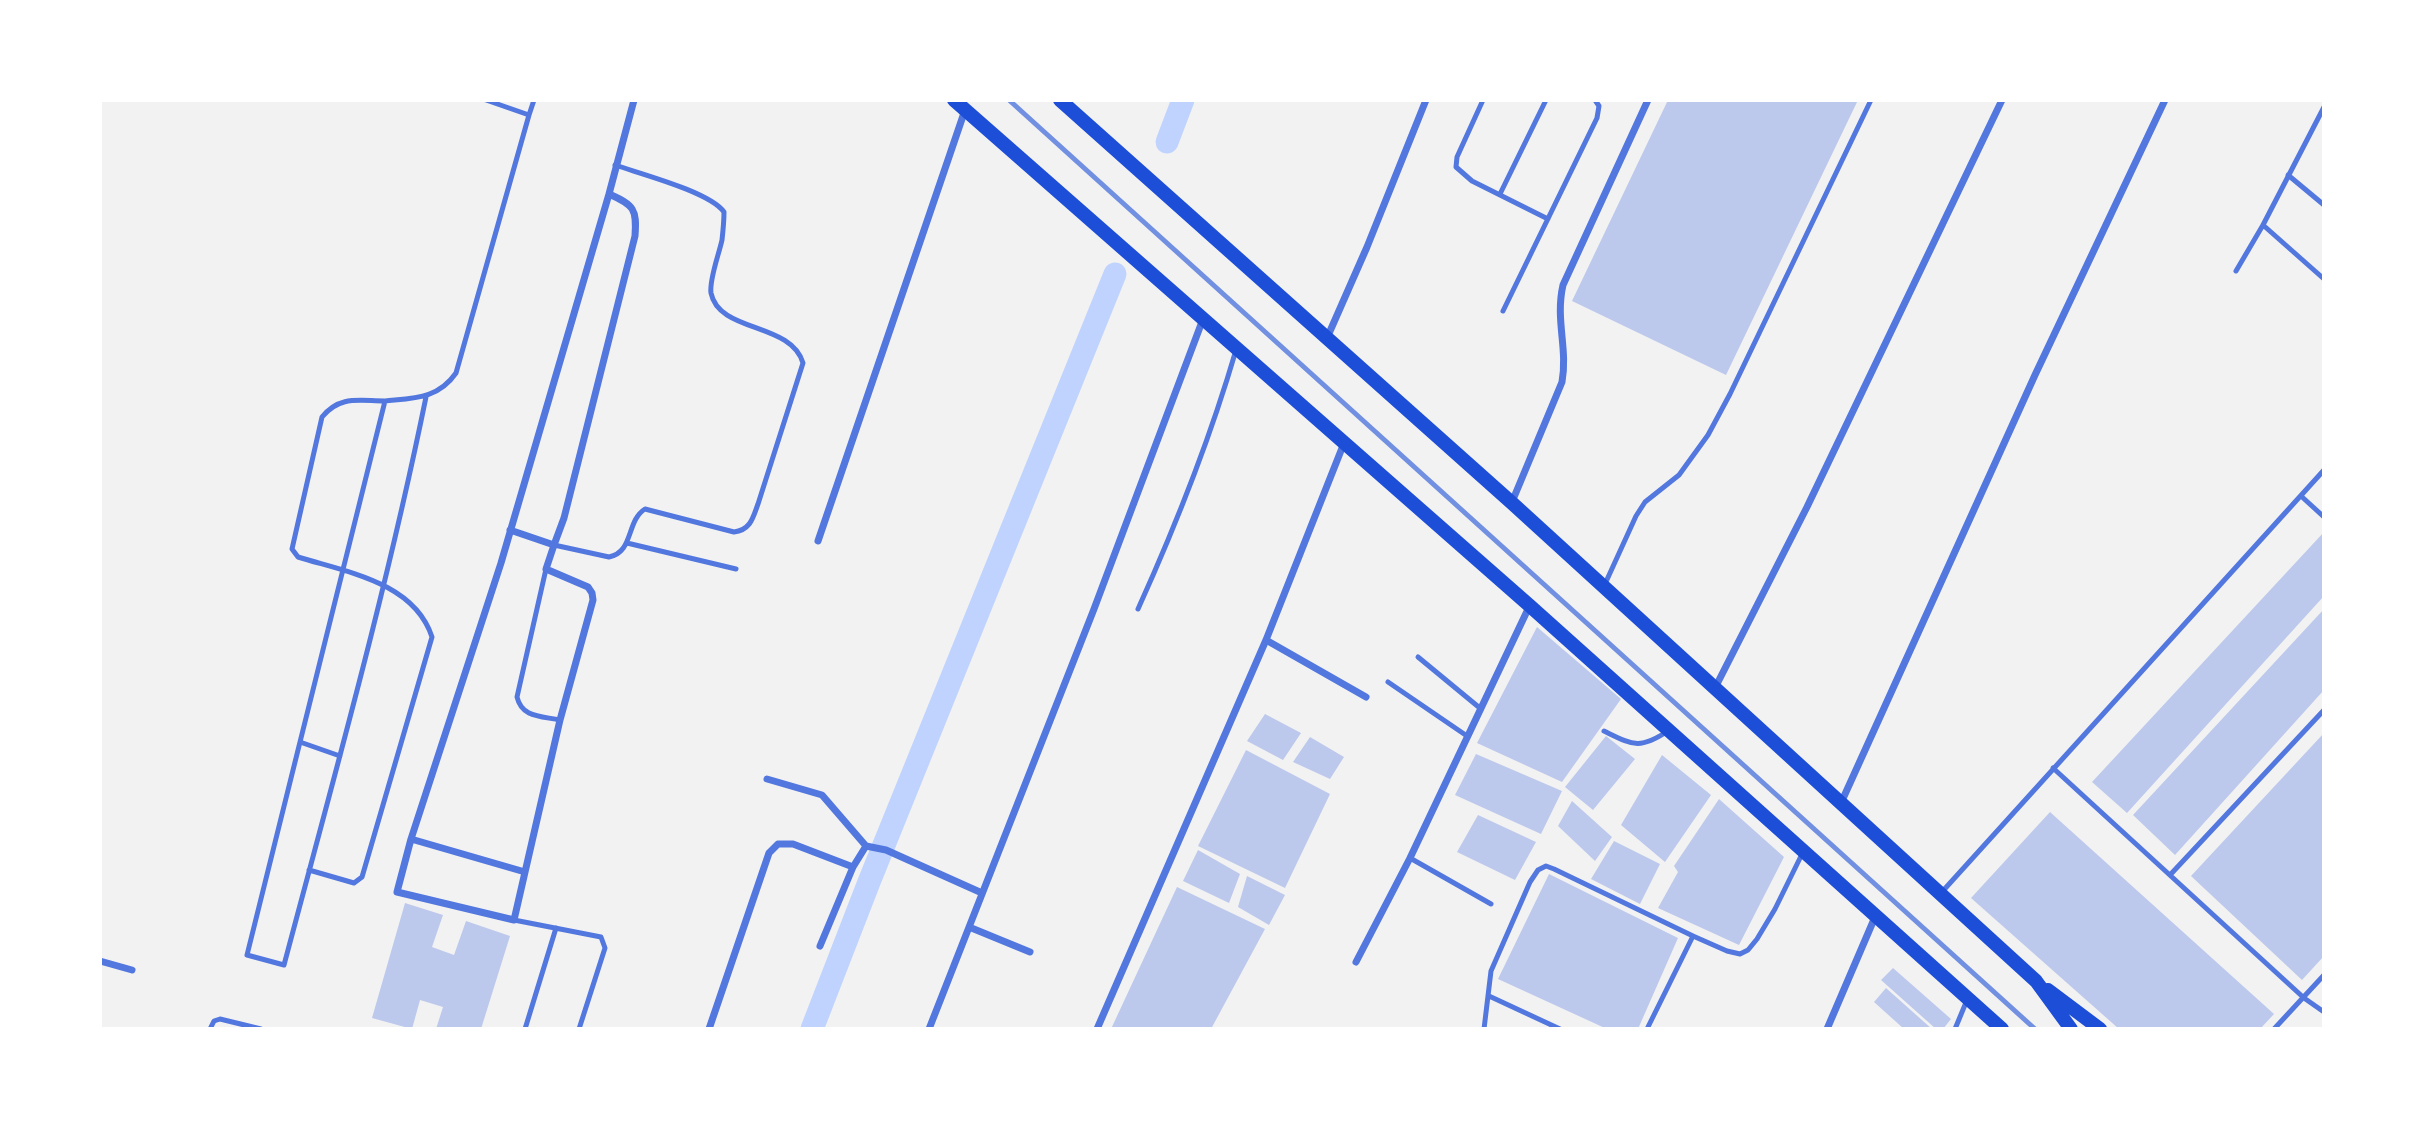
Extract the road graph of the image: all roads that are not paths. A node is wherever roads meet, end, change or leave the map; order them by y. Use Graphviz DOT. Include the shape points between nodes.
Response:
graph roads {
  1 [pos="486,100"];
  2 [pos="534,100"];
  3 [pos="635,100"];
  4 [pos="1060,100"];
  5 [pos="1426,100"];
  6 [pos="1483,100"];
  7 [pos="1546,100"];
  8 [pos="1595,100"];
  9 [pos="1648,100"];
  10 [pos="1871,100"];
  11 [pos="2002,100"];
  12 [pos="2165,100"];
  13 [pos="960,105"];
  14 [pos="2324,107"];
  15 [pos="529,115"];
  16 [pos="2316,120"];
  17 [pos="2324,127"];
  18 [pos="615,165"];
  19 [pos="2288,175"];
  20 [pos="609,194"];
  21 [pos="1500,194"];
  22 [pos="2324,205"];
  23 [pos="1548,219"];
  24 [pos="2263,225"];
  25 [pos="2236,271"];
  26 [pos="2324,279"];
  27 [pos="1503,311"];
  28 [pos="1203,318"];
  29 [pos="1327,339"];
  30 [pos="1237,348"];
  31 [pos="426,397"];
  32 [pos="385,401"];
  33 [pos="1344,443"];
  34 [pos="2324,470"];
  35 [pos="2301,496"];
  36 [pos="1512,503"];
  37 [pos="2324,517"];
  38 [pos="510,530"];
  39 [pos="818,541"];
  40 [pos="627,543"];
  41 [pos="554,545"];
  42 [pos="547,569"];
  43 [pos="736,569"];
  44 [pos="341,570"];
  45 [pos="383,585"];
  46 [pos="1604,587"];
  47 [pos="1530,606"];
  48 [pos="1138,609"];
  49 [pos="1266,640"];
  50 [pos="1418,657"];
  51 [pos="1388,682"];
  52 [pos="1714,688"];
  53 [pos="1366,697"];
  54 [pos="1481,709"];
  55 [pos="2324,710"];
  56 [pos="560,720"];
  57 [pos="1604,731"];
  58 [pos="1669,731"];
  59 [pos="1468,736"];
  60 [pos="300,742"];
  61 [pos="340,756"];
  62 [pos="2053,768"];
  63 [pos="767,779"];
  64 [pos="1840,803"];
  65 [pos="411,839"];
  66 [pos="866,846"];
  67 [pos="1803,852"];
  68 [pos="1410,858"];
  69 [pos="853,867"];
  70 [pos="309,870"];
  71 [pos="525,872"];
  72 [pos="2170,875"];
  73 [pos="982,893"];
  74 [pos="1941,893"];
  75 [pos="1491,904"];
  76 [pos="1875,917"];
  77 [pos="514,920"];
  78 [pos="969,927"];
  79 [pos="556,928"];
  80 [pos="1693,936"];
  81 [pos="820,946"];
  82 [pos="1030,951"];
  83 [pos="100,961"];
  84 [pos="1356,962"];
  85 [pos="132,970"];
  86 [pos="2324,975"];
  87 [pos="2036,981"];
  88 [pos="1489,996"];
  89 [pos="2304,998"];
  90 [pos="1968,999"];
  91 [pos="2324,1012"];
  92 [pos="210,1029"];
  93 [pos="261,1029"];
  94 [pos="525,1029"];
  95 [pos="579,1029"];
  96 [pos="709,1029"];
  97 [pos="929,1029"];
  98 [pos="1097,1029"];
  99 [pos="1483,1029"];
  100 [pos="1560,1029"];
  101 [pos="1647,1029"];
  102 [pos="1827,1029"];
  103 [pos="1955,1029"];
  104 [pos="2001,1029"];
  105 [pos="2071,1029"];
  106 [pos="2100,1029"];
  107 [pos="2274,1029"];
  1 -- 15 [label="lane"];
  2 -- 15 [label="lane"];
  3 -- 18 [label="street"];
  4 -- 29 [label="main road"];
  5 -- 29 [label="street"];
  6 -- 21 [label="lane" via="1456,167 1472,181"];
  7 -- 21 [label="lane"];
  8 -- 23 [label="lane" via="1597,118"];
  9 -- 36 [label="street" via="1563,285 1558,305 1565,362 1562,382"];
  10 -- 46 [label="lane" via="1708,435 1679,475 1644,502"];
  11 -- 52 [label="street" via="1807,507"];
  12 -- 64 [label="street"];
  13 -- 28 [label="main road"];
  13 -- 39 [label="street"];
  14 -- 16 [label="lane"];
  15 -- 31 [label="lane" via="456,373"];
  16 -- 17 [label="lane"];
  16 -- 19 [label="lane"];
  18 -- 20 [label="street"];
  18 -- 40 [label="lane" via="719,205 724,212 722,239 710,291 716,306 791,345 803,363 747,528 734,532 645,509 635,519"];
  19 -- 22 [label="lane"];
  19 -- 24 [label="lane"];
  20 -- 38 [label="street"];
  20 -- 41 [label="street" via="634,210 635,236"];
  21 -- 23 [label="lane"];
  23 -- 27 [label="lane"];
  24 -- 25 [label="lane"];
  24 -- 26 [label="lane"];
  28 -- 30 [label="main road"];
  28 -- 73 [label="street"];
  29 -- 36 [label="main road"];
  30 -- 33 [label="main road"];
  30 -- 48 [label="lane" via="1181,507"];
  31 -- 32 [label="lane"];
  31 -- 45 [label="lane"];
  32 -- 44 [label="lane"];
  32 -- 44 [label="lane" via="343,401 322,417 292,549 298,557"];
  33 -- 47 [label="main road"];
  33 -- 49 [label="street"];
  34 -- 35 [label="lane"];
  35 -- 37 [label="lane"];
  35 -- 62 [label="lane"];
  36 -- 46 [label="main road"];
  38 -- 41 [label="street"];
  38 -- 65 [label="street"];
  40 -- 41 [label="lane" via="617,555 608,557"];
  40 -- 43 [label="lane"];
  41 -- 42 [label="street"];
  42 -- 56 [label="street" via="588,587 593,600"];
  42 -- 56 [label="lane" via="517,697 524,712"];
  44 -- 45 [label="lane"];
  44 -- 60 [label="lane"];
  45 -- 61 [label="lane"];
  45 -- 70 [label="lane" via="409,602 432,637 362,877 354,883"];
  46 -- 52 [label="main road"];
  47 -- 54 [label="street"];
  47 -- 58 [label="main road"];
  49 -- 53 [label="street"];
  49 -- 98 [label="street"];
  50 -- 54 [label="lane"];
  51 -- 59 [label="lane"];
  52 -- 64 [label="main road"];
  54 -- 59 [label="street"];
  55 -- 72 [label="lane"];
  56 -- 71 [label="street"];
  57 -- 58 [label="lane" via="1642,745"];
  58 -- 67 [label="main road"];
  59 -- 68 [label="street"];
  60 -- 61 [label="lane"];
  60 -- 70 [label="lane" via="247,955 284,965"];
  61 -- 70 [label="lane"];
  62 -- 72 [label="lane"];
  62 -- 74 [label="lane"];
  63 -- 66 [label="street" via="822,795"];
  64 -- 74 [label="main road"];
  65 -- 71 [label="street"];
  65 -- 77 [label="street" via="397,892"];
  66 -- 69 [label="street"];
  66 -- 73 [label="street" via="886,850"];
  67 -- 76 [label="main road"];
  67 -- 80 [label="lane" via="1748,950 1740,954 1727,951"];
  68 -- 75 [label="lane"];
  68 -- 84 [label="street"];
  69 -- 81 [label="street"];
  69 -- 96 [label="street" via="793,845 778,844 769,853"];
  71 -- 77 [label="street"];
  72 -- 89 [label="lane"];
  73 -- 78 [label="street"];
  74 -- 87 [label="main road"];
  76 -- 90 [label="main road"];
  76 -- 102 [label="street"];
  77 -- 79 [label="lane"];
  78 -- 82 [label="street"];
  78 -- 97 [label="street"];
  79 -- 94 [label="lane"];
  79 -- 95 [label="lane" via="601,937 604,942"];
  80 -- 88 [label="lane" via="1546,866 1530,882 1491,971"];
  80 -- 101 [label="lane"];
  83 -- 85 [label="street"];
  86 -- 89 [label="lane"];
  87 -- 105 [label="main road"];
  87 -- 106 [label="main road"];
  88 -- 99 [label="lane"];
  88 -- 100 [label="lane"];
  89 -- 91 [label="lane"];
  89 -- 107 [label="lane"];
  90 -- 103 [label="lane"];
  90 -- 104 [label="main road"];
  92 -- 93 [label="lane" via="220,1019"];
}
